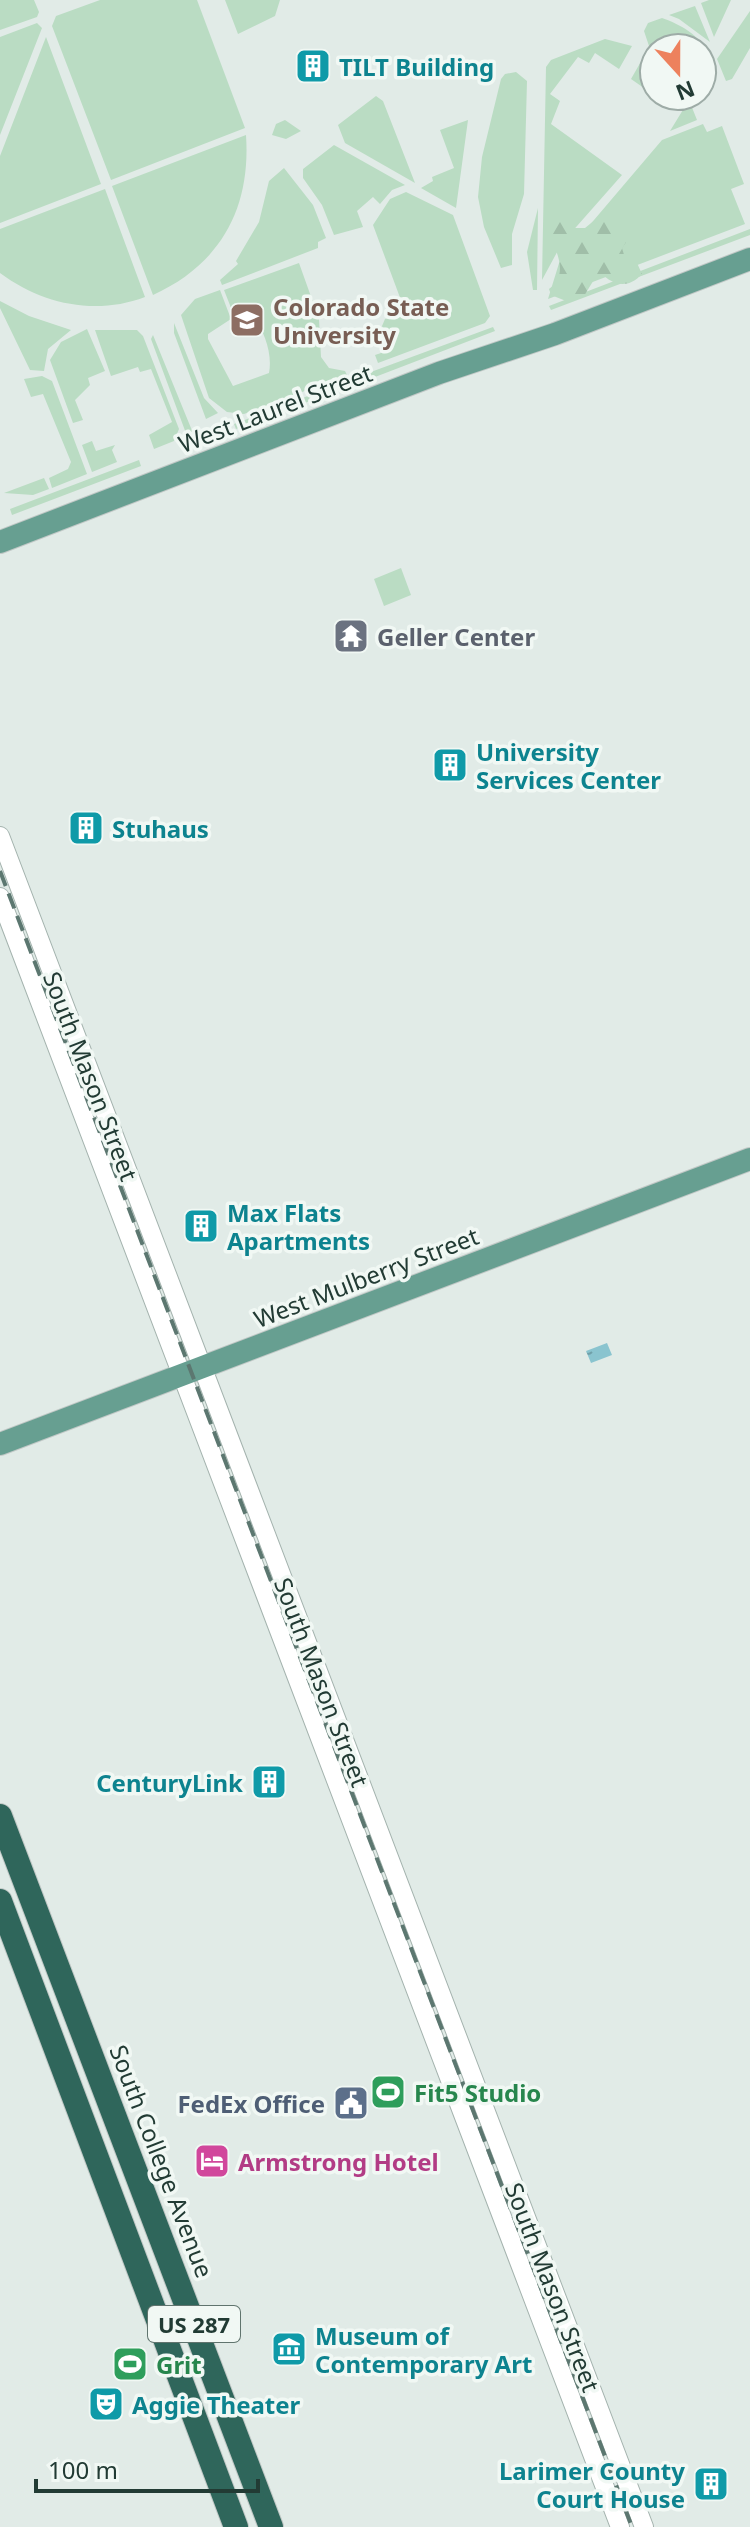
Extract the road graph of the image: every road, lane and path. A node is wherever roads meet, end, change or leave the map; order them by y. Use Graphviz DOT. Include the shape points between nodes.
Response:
graph roads {
  1 [pos="750,259"];
  2 [pos="0,542"];
  3 [pos="0,836"];
  4 [pos="0,897"];
  5 [pos="750,1159"];
  6 [pos="192,1371"];
  7 [pos="0,1444"];
  8 [pos="0,1816"];
  9 [pos="0,1901"];
  10 [pos="236,2527"];
  11 [pos="271,2527"];
  12 [pos="620,2527"];
  13 [pos="644,2527"];
  1 -- 2 [label="main road, West Laurel Street"];
  3 -- 6 [label="street, South Mason Street"];
  4 -- 6 [label="street, South Mason Street"];
  5 -- 6 [label="main road, West Mulberry Street"];
  6 -- 7 [label="main road, West Mulberry Street"];
  6 -- 12 [label="street, South Mason Street"];
  6 -- 13 [label="street, South Mason Street"];
  8 -- 11 [label="highway, South College Avenue / US 287"];
  9 -- 10 [label="highway, US 287"];
}
